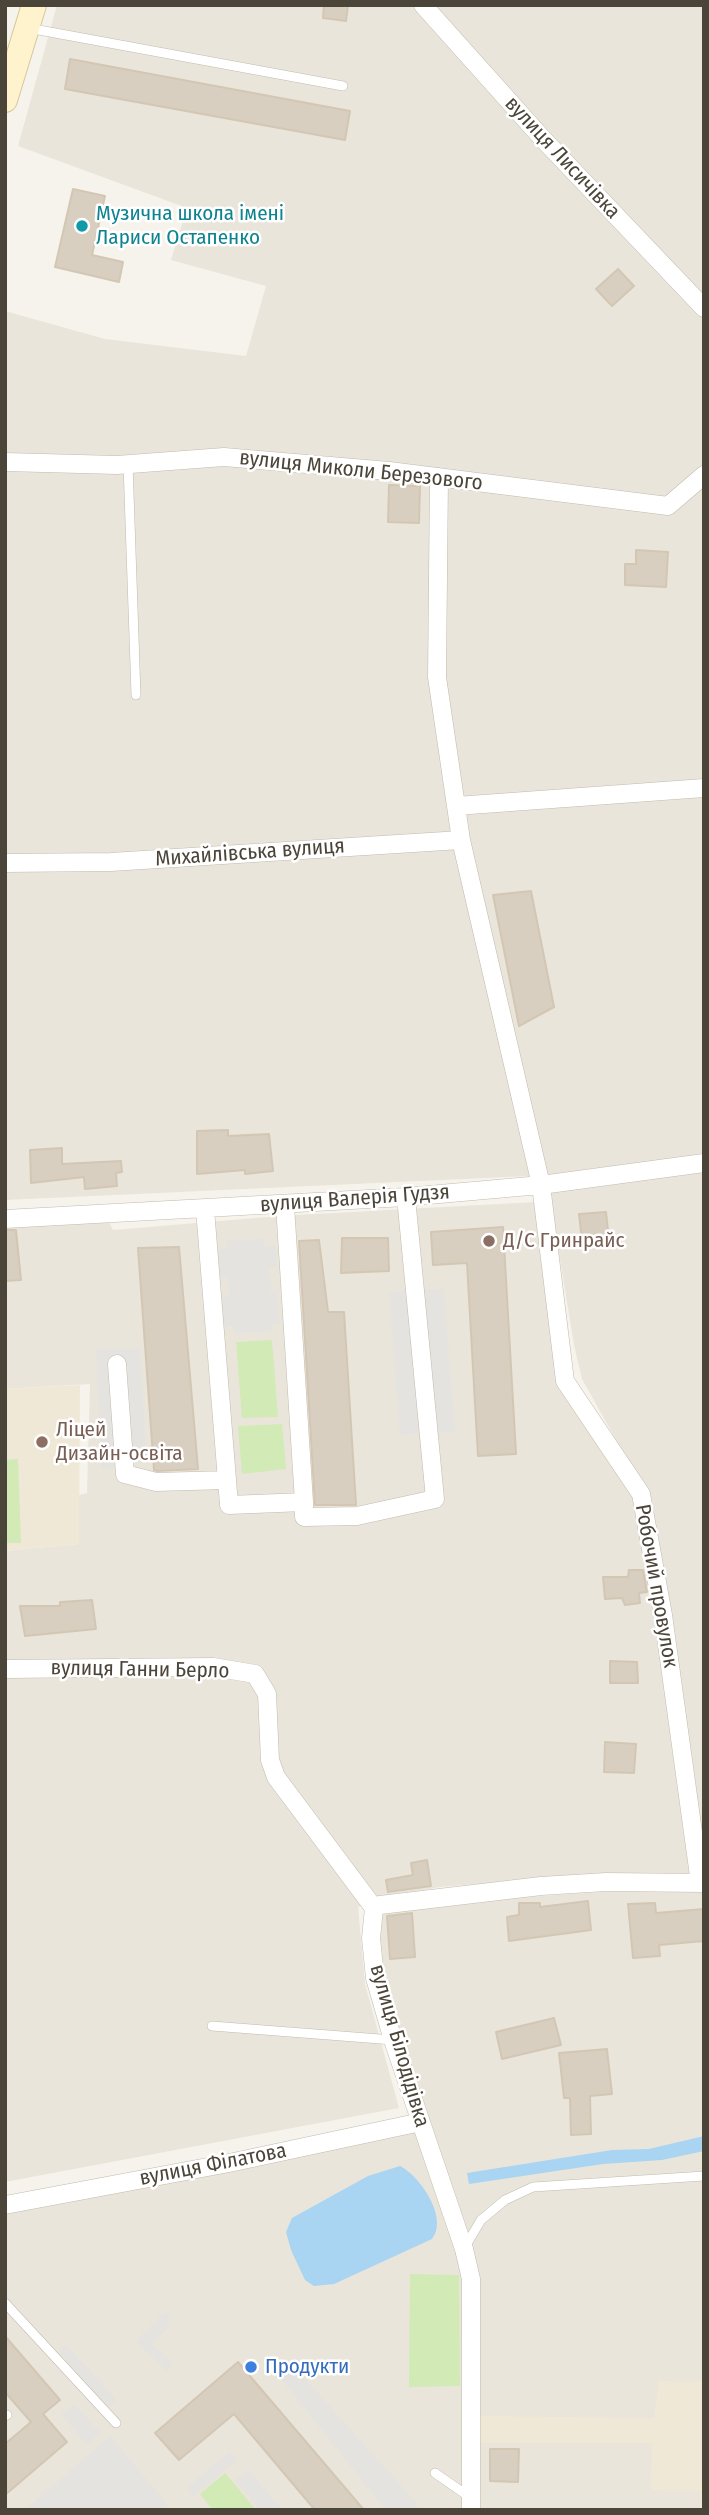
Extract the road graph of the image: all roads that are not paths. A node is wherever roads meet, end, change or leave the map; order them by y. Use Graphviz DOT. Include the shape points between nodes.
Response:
graph roads {
  1 [pos="423,5"];
  2 [pos="31,16"];
  3 [pos="343,86"];
  4 [pos="5,100"];
  5 [pos="704,309"];
  6 [pos="5,462"];
  7 [pos="128,464"];
  8 [pos="704,475"];
  9 [pos="439,477"];
  10 [pos="136,695"];
  11 [pos="704,788"];
  12 [pos="456,806"];
  13 [pos="461,840"];
  14 [pos="5,863"];
  15 [pos="704,1163"];
  16 [pos="541,1185"];
  17 [pos="406,1197"];
  18 [pos="285,1205"];
  19 [pos="205,1209"];
  20 [pos="5,1219"];
  21 [pos="117,1364"];
  22 [pos="227,1480"];
  23 [pos="304,1502"];
  24 [pos="5,1669"];
  25 [pos="702,1883"];
  26 [pos="374,1908"];
  27 [pos="212,2026"];
  28 [pos="393,2040"];
  29 [pos="421,2122"];
  30 [pos="704,2176"];
  31 [pos="5,2206"];
  32 [pos="464,2249"];
  33 [pos="5,2303"];
  34 [pos="116,2423"];
  35 [pos="435,2473"];
  36 [pos="471,2504"];
  1 -- 5 [label="street, вулиця Лисичівка"];
  2 -- 3 [label="lane"];
  2 -- 4 [label="main road"];
  6 -- 7 [label="street, вулиця Миколи Березового"];
  7 -- 9 [label="street, вулиця Миколи Березового" via="224,457"];
  7 -- 10 [label="lane"];
  8 -- 9 [label="street, вулиця Миколи Березового" via="668,506"];
  9 -- 12 [label="street" via="437,677"];
  11 -- 12 [label="street"];
  12 -- 13 [label="street"];
  13 -- 14 [label="street, Михайлівська вулиця" via="111,862"];
  13 -- 16 [label="street, Робочий провулок"];
  15 -- 16 [label="street, вулиця Валерія Гудзя"];
  16 -- 17 [label="street, вулиця Валерія Гудзя"];
  16 -- 25 [label="street, Робочий провулок" via="565,1381 641,1494"];
  17 -- 18 [label="street, вулиця Валерія Гудзя"];
  17 -- 23 [label="street" via="435,1499 357,1516 304,1517"];
  18 -- 19 [label="street, вулиця Валерія Гудзя"];
  18 -- 23 [label="street"];
  19 -- 20 [label="street, вулиця Валерія Гудзя"];
  19 -- 22 [label="street"];
  21 -- 22 [label="street" via="125,1474 156,1482"];
  22 -- 23 [label="street" via="229,1505"];
  24 -- 26 [label="street, вулиця Ганни Берло" via="213,1667 255,1674 267,1693 270,1760 276,1777"];
  25 -- 26 [label="street" via="541,1886"];
  26 -- 28 [label="street, вулиця Білодідівка" via="374,1978"];
  27 -- 28 [label="lane"];
  28 -- 29 [label="street, вулиця Білодідівка"];
  29 -- 31 [label="street, вулиця Філатова"];
  29 -- 32 [label="street, вулиця Білодідівка"];
  30 -- 32 [label="lane" via="533,2187 505,2200 481,2220"];
  32 -- 36 [label="street, вулиця Білодідівка" via="471,2279"];
  33 -- 34 [label="lane"];
  35 -- 36 [label="lane"];
}
